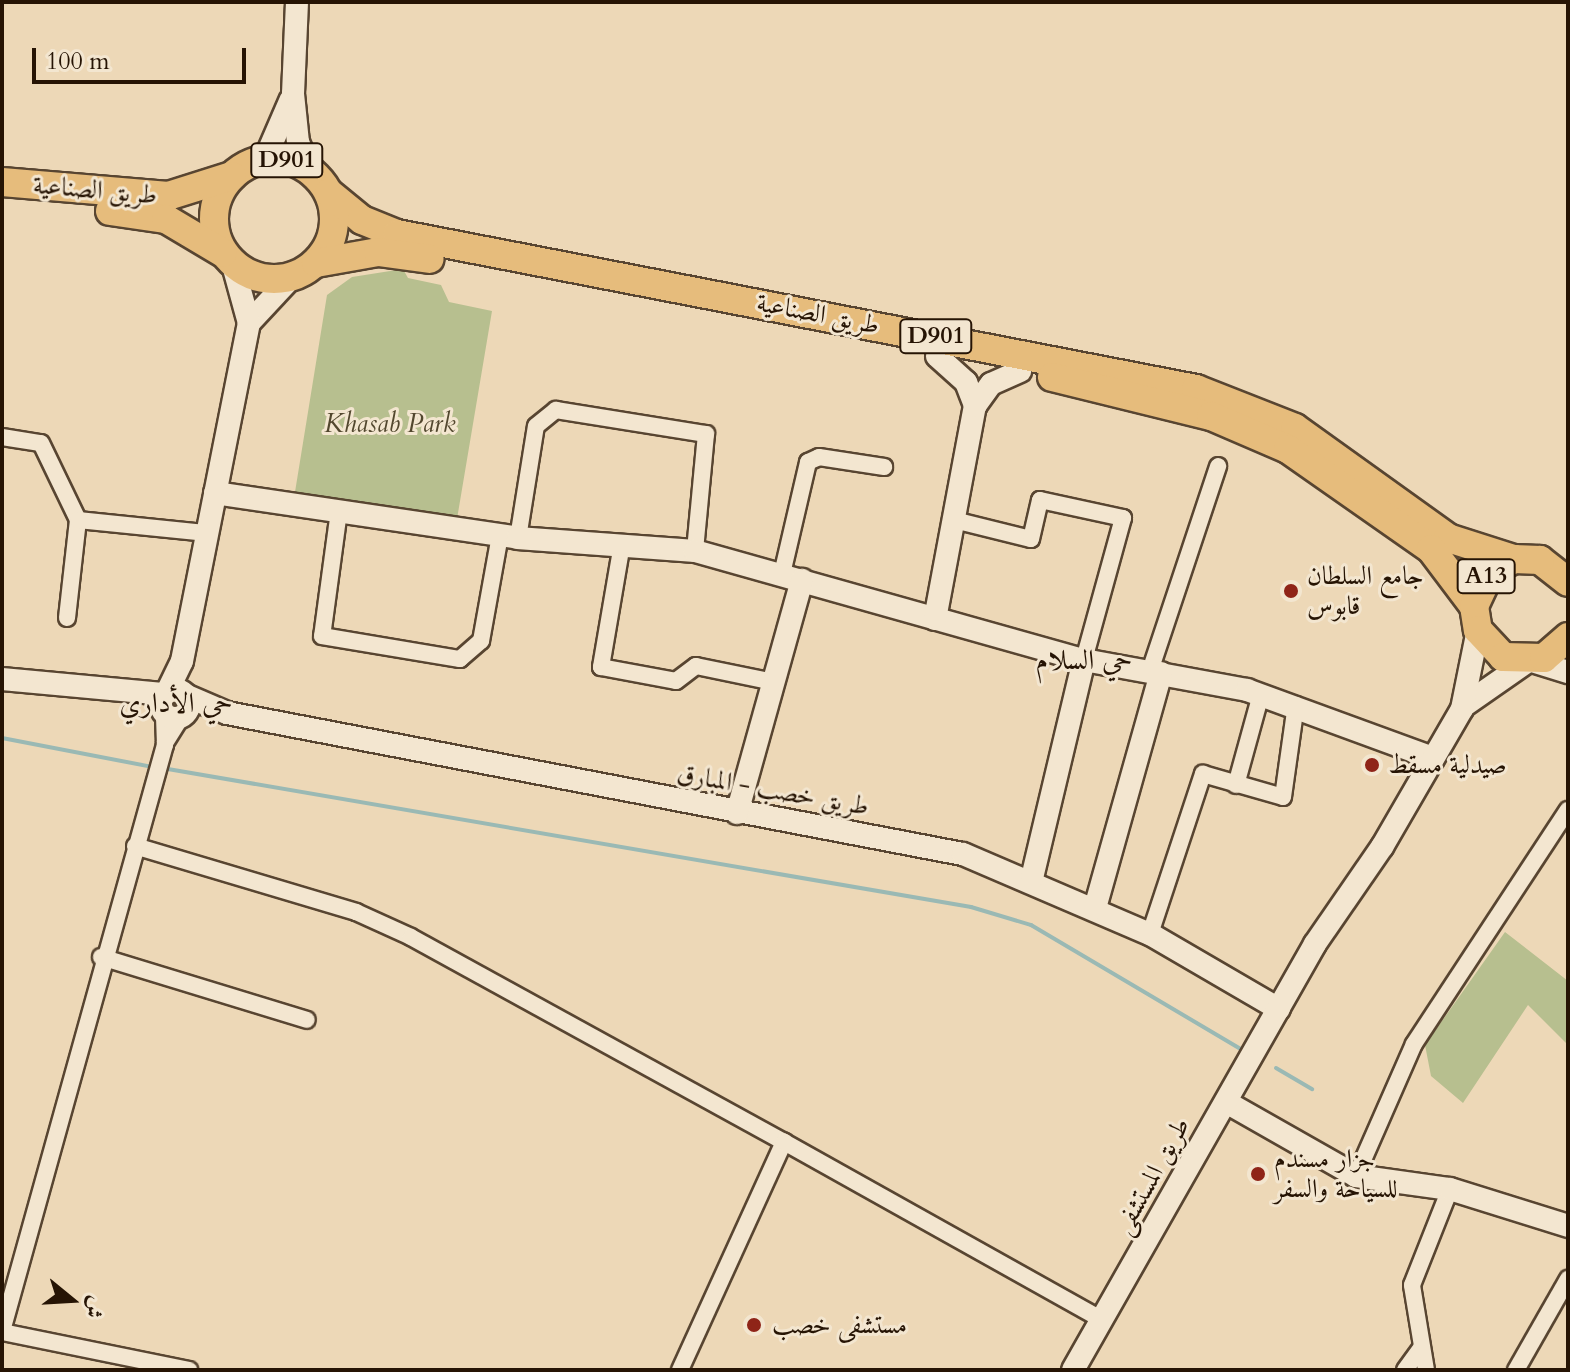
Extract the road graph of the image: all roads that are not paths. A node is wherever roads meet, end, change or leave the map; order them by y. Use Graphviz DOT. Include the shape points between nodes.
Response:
graph roads {
  1 [pos="297,2"];
  2 [pos="293,94"];
  3 [pos="265,159"];
  4 [pos="310,170"];
  5 [pos="232,176"];
  6 [pos="2,182"];
  7 [pos="329,193"];
  8 [pos="2,200"];
  9 [pos="228,259"];
  10 [pos="316,263"];
  11 [pos="291,278"];
  12 [pos="249,323"];
  13 [pos="937,356"];
  14 [pos="1020,371"];
  15 [pos="975,406"];
  16 [pos="2,437"];
  17 [pos="1218,466"];
  18 [pos="884,467"];
  19 [pos="215,493"];
  20 [pos="339,511"];
  21 [pos="78,520"];
  22 [pos="954,520"];
  23 [pos="207,533"];
  24 [pos="509,536"];
  25 [pos="622,544"];
  26 [pos="695,551"];
  27 [pos="1568,551"];
  28 [pos="1527,560"];
  29 [pos="792,577"];
  30 [pos="1568,582"];
  31 [pos="67,618"];
  32 [pos="1476,618"];
  33 [pos="935,619"];
  34 [pos="1568,637"];
  35 [pos="1084,660"];
  36 [pos="1530,661"];
  37 [pos="1155,672"];
  38 [pos="1568,672"];
  39 [pos="2,679"];
  40 [pos="774,682"];
  41 [pos="1261,694"];
  42 [pos="175,704"];
  43 [pos="1296,705"];
  44 [pos="1462,709"];
  45 [pos="1433,758"];
  46 [pos="1236,785"];
  47 [pos="1568,810"];
  48 [pos="737,813"];
  49 [pos="135,846"];
  50 [pos="1032,878"];
  51 [pos="1095,908"];
  52 [pos="1150,934"];
  53 [pos="101,957"];
  54 [pos="1279,1009"];
  55 [pos="307,1020"];
  56 [pos="1226,1102"];
  57 [pos="784,1142"];
  58 [pos="1356,1176"];
  59 [pos="1450,1189"];
  60 [pos="1568,1226"];
  61 [pos="1568,1279"];
  62 [pos="1102,1320"];
  63 [pos="2,1332"];
  64 [pos="1420,1349"];
  65 [pos="189,1370"];
  66 [pos="680,1370"];
  67 [pos="1073,1370"];
  68 [pos="1405,1370"];
  69 [pos="1426,1370"];
  70 [pos="1516,1370"];
  1 -- 2 [label="street"];
  2 -- 3 [label="street"];
  2 -- 4 [label="street" via="298,142"];
  3 -- 4 [label="highway, D901"];
  3 -- 5 [label="highway, D901"];
  4 -- 7 [label="highway, D901"];
  5 -- 6 [label="highway, طريق الصناعية / D901" via="168,196"];
  5 -- 9 [label="highway, D901" via="213,221"];
  7 -- 10 [label="highway, D901" via="334,222"];
  7 -- 28 [label="highway, طريق الصناعية / D901" via="362,220 397,234 1196,389 1295,428 1448,538"];
  8 -- 9 [label="highway, طريق الصناعية" via="166,219"];
  9 -- 11 [label="highway" via="261,279"];
  9 -- 12 [label="street"];
  10 -- 11 [label="highway, D901"];
  10 -- 13 [label="highway, طريق الصناعية / D901" via="399,253"];
  11 -- 12 [label="street"];
  12 -- 19 [label="street"];
  13 -- 14 [label="highway, طريق الصناعية / D901"];
  13 -- 15 [label="street" via="966,382"];
  14 -- 15 [label="street" via="991,384"];
  14 -- 32 [label="highway, طريق الصناعية / D901" via="1166,402 1288,449 1431,549"];
  15 -- 22 [label="street"];
  16 -- 21 [label="street" via="41,443"];
  17 -- 37 [label="street"];
  18 -- 29 [label="street" via="819,457 808,462"];
  19 -- 20 [label="street"];
  19 -- 23 [label="street"];
  20 -- 24 [label="street"];
  20 -- 24 [label="street" via="322,636 460,659 481,641"];
  21 -- 23 [label="street"];
  21 -- 31 [label="street"];
  22 -- 33 [label="street"];
  22 -- 35 [label="street" via="1031,539 1040,500 1123,518"];
  23 -- 42 [label="street"];
  24 -- 25 [label="street"];
  24 -- 26 [label="street" via="536,426 556,410 706,434"];
  25 -- 26 [label="street"];
  25 -- 40 [label="street" via="601,667 676,681 696,666"];
  26 -- 29 [label="street"];
  27 -- 28 [label="highway, A13"];
  28 -- 30 [label="highway, A13"];
  28 -- 32 [label="highway, A13" via="1490,572"];
  29 -- 33 [label="street"];
  29 -- 40 [label="street"];
  32 -- 36 [label="highway, A13" via="1503,657"];
  32 -- 44 [label="street"];
  33 -- 35 [label="street"];
  34 -- 36 [label="highway"];
  35 -- 37 [label="street"];
  35 -- 50 [label="street"];
  36 -- 38 [label="street"];
  36 -- 44 [label="street" via="1484,686"];
  37 -- 41 [label="street"];
  37 -- 51 [label="street"];
  39 -- 42 [label="street, طريق خصب - المبارق"];
  40 -- 48 [label="street"];
  41 -- 43 [label="street"];
  41 -- 46 [label="street"];
  42 -- 48 [label="street, طريق خصب - المبارق"];
  42 -- 49 [label="street"];
  43 -- 45 [label="street"];
  43 -- 46 [label="street" via="1283,797"];
  44 -- 45 [label="street, طريق المستشفى"];
  45 -- 54 [label="street, طريق المستشفى"];
  46 -- 52 [label="street" via="1203,774"];
  47 -- 58 [label="street" via="1414,1044"];
  48 -- 50 [label="street, طريق خصب - المبارق" via="963,854"];
  49 -- 53 [label="street"];
  49 -- 57 [label="street" via="397,931"];
  50 -- 51 [label="street, طريق خصب - المبارق"];
  51 -- 52 [label="street, طريق خصب - المبارق"];
  52 -- 54 [label="street, طريق خصب - المبارق"];
  53 -- 55 [label="street"];
  53 -- 63 [label="street"];
  54 -- 56 [label="street, طريق المستشفى"];
  56 -- 58 [label="street"];
  56 -- 62 [label="street, طريق المستشفى"];
  57 -- 62 [label="street"];
  57 -- 66 [label="street"];
  58 -- 59 [label="street"];
  59 -- 60 [label="street"];
  59 -- 64 [label="street" via="1412,1285"];
  61 -- 70 [label="street"];
  62 -- 67 [label="street, طريق المستشفى"];
  63 -- 65 [label="street"];
  64 -- 68 [label="street"];
  64 -- 69 [label="street"];
}
